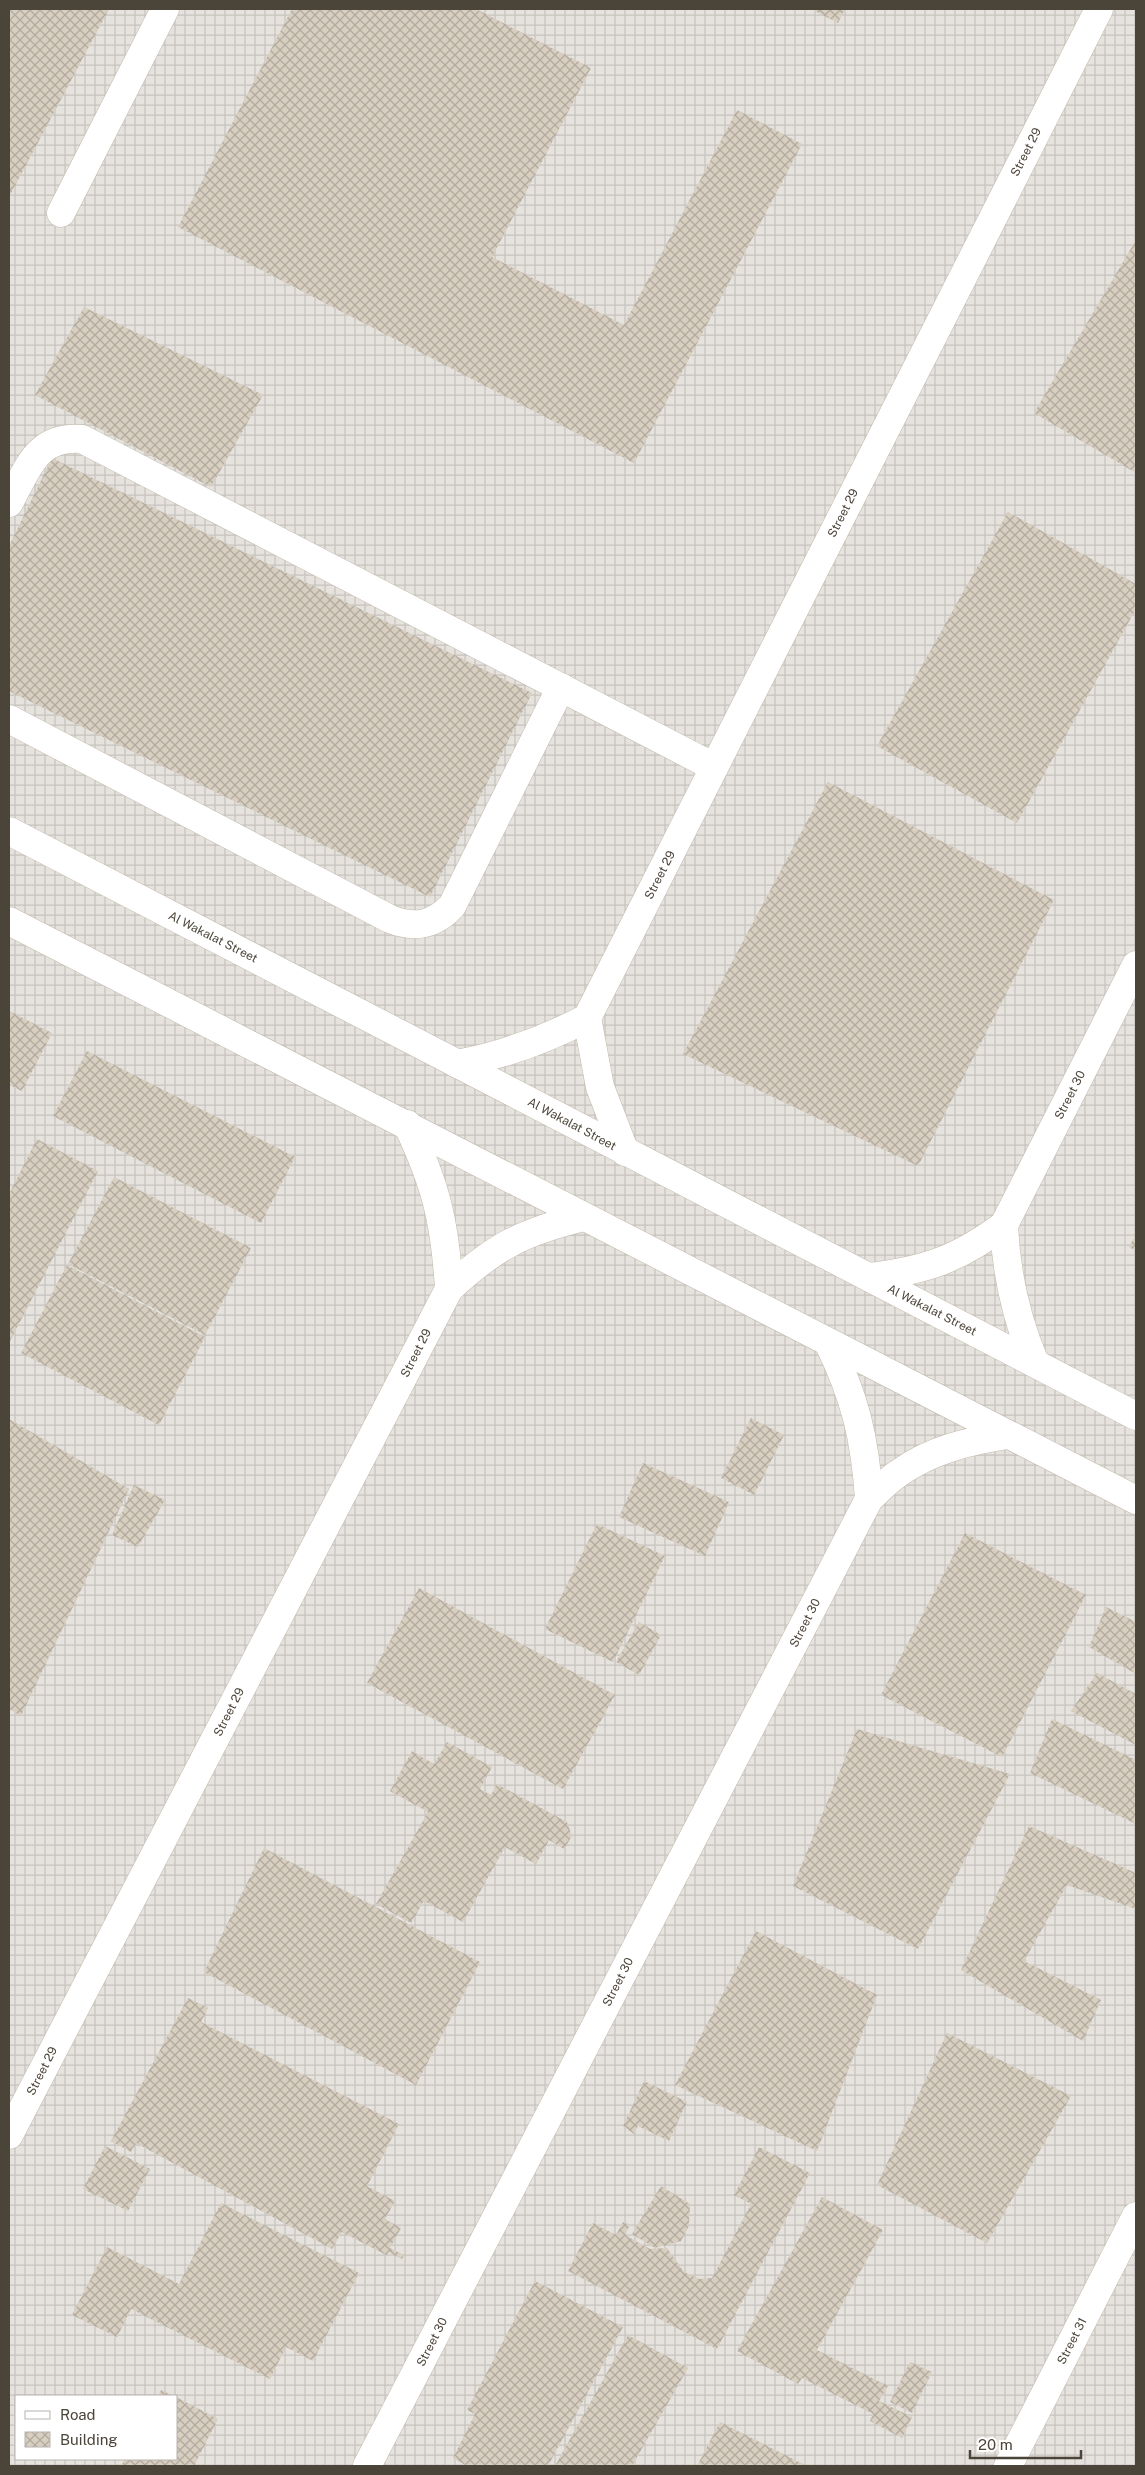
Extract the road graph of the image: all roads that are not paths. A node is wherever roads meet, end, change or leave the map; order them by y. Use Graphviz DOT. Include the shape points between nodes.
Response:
graph roads {
  1 [pos="165,9"];
  2 [pos="1099,9"];
  3 [pos="61,214"];
  4 [pos="9,503"];
  5 [pos="561,687"];
  6 [pos="9,719"];
  7 [pos="714,768"];
  8 [pos="9,831"];
  9 [pos="9,921"];
  10 [pos="1136,965"];
  11 [pos="587,1018"];
  12 [pos="458,1064"];
  13 [pos="406,1124"];
  14 [pos="625,1152"];
  15 [pos="584,1217"];
  16 [pos="1004,1225"];
  17 [pos="870,1278"];
  18 [pos="449,1289"];
  19 [pos="828,1342"];
  20 [pos="1036,1363"];
  21 [pos="1136,1416"];
  22 [pos="1007,1435"];
  23 [pos="869,1498"];
  24 [pos="1136,1500"];
  25 [pos="9,2135"];
  26 [pos="1136,2216"];
  27 [pos="367,2466"];
  28 [pos="1008,2466"];
  1 -- 3 [label="street"];
  2 -- 7 [label="street, Street 29"];
  4 -- 5 [label="street" via="34,456 44,446 57,440 82,439"];
  5 -- 6 [label="street" via="452,906 431,922 418,925 390,919"];
  5 -- 7 [label="street"];
  7 -- 11 [label="street, Street 29"];
  8 -- 12 [label="street, Al Wakalat Street"];
  9 -- 13 [label="street"];
  10 -- 16 [label="street, Street 30"];
  11 -- 12 [label="street" via="524,1047"];
  11 -- 14 [label="street" via="600,1086"];
  12 -- 14 [label="street, Al Wakalat Street"];
  13 -- 15 [label="street"];
  13 -- 18 [label="street" via="425,1162 439,1203"];
  14 -- 17 [label="street, Al Wakalat Street"];
  15 -- 18 [label="street, Street 29" via="546,1226 510,1241 477,1262"];
  15 -- 19 [label="street"];
  16 -- 17 [label="street, Street 30" via="942,1263 907,1273"];
  16 -- 20 [label="street" via="1012,1296 1021,1331"];
  17 -- 20 [label="street, Al Wakalat Street"];
  18 -- 25 [label="street, Street 29"];
  19 -- 22 [label="street"];
  19 -- 23 [label="street" via="846,1379 859,1418"];
  20 -- 21 [label="street, Al Wakalat Street"];
  22 -- 23 [label="street, Street 30" via="969,1441 933,1454 899,1473"];
  22 -- 24 [label="street"];
  23 -- 27 [label="street, Street 30"];
  26 -- 28 [label="street, Street 31"];
}
